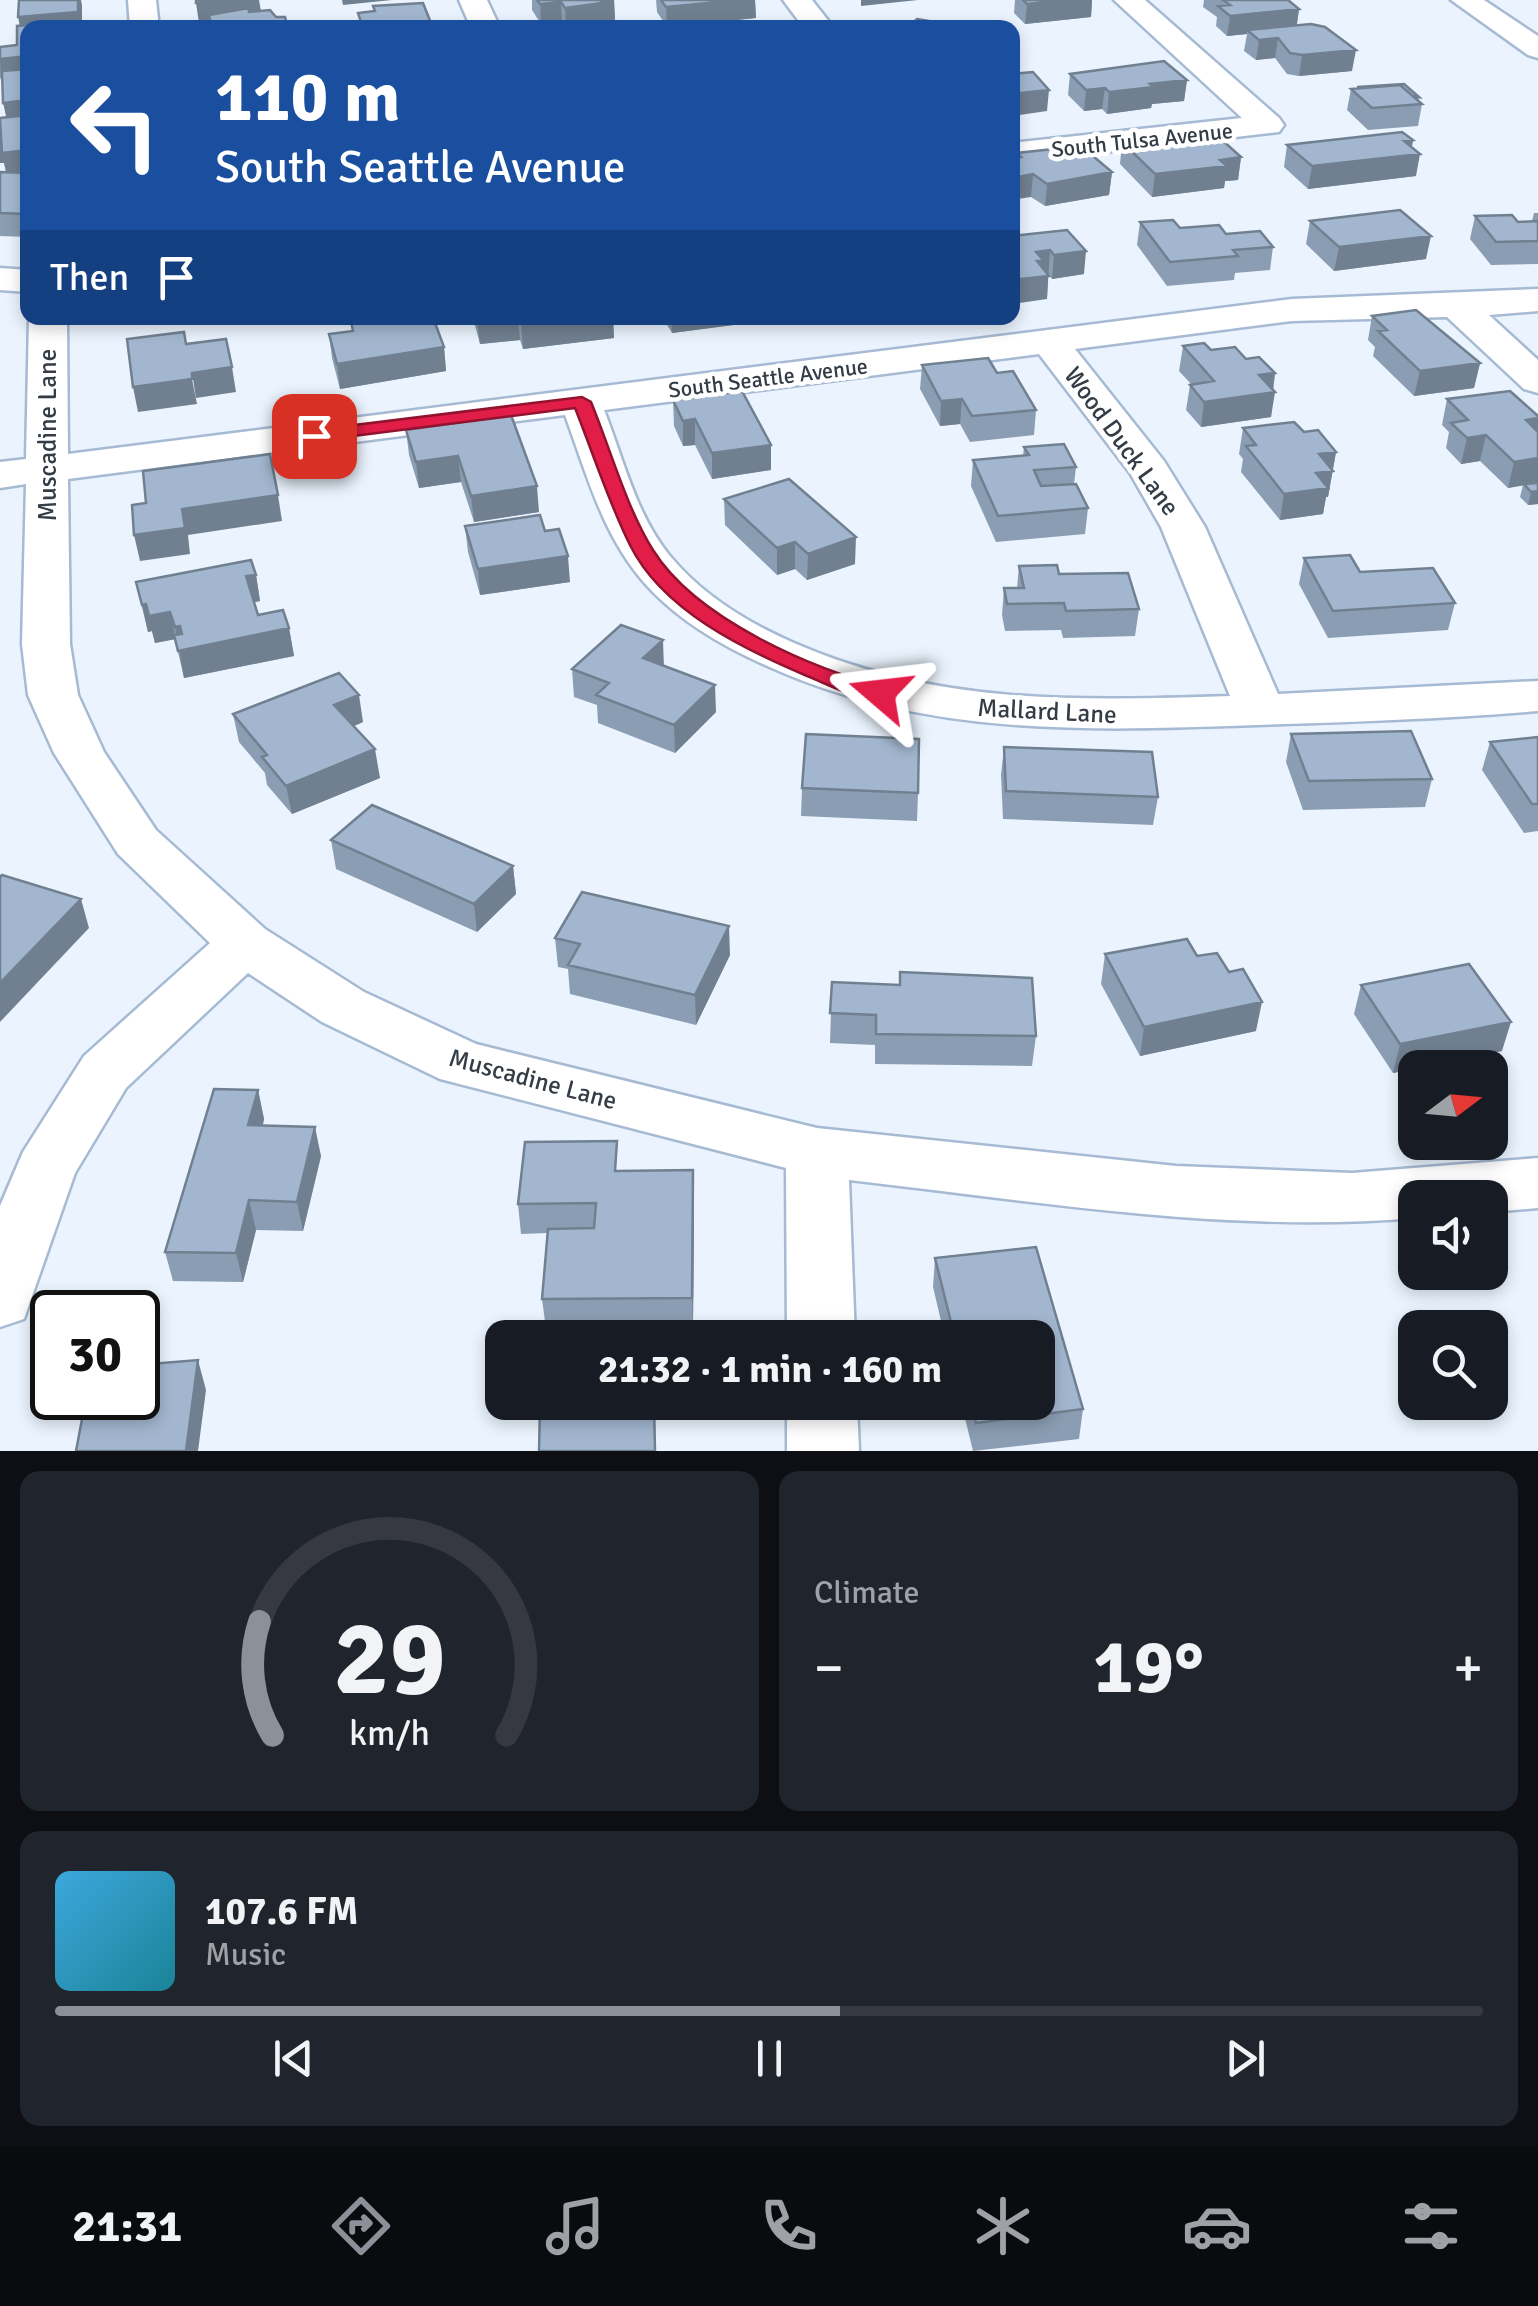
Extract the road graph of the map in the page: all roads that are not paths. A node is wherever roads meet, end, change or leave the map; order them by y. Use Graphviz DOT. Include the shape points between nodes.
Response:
graph roads {
  1 [pos="798,0"];
  2 [pos="1128,0"];
  3 [pos="1465,0"];
  4 [pos="814,20"];
  5 [pos="1538,49"];
  6 [pos="1020,152"];
  7 [pos="1538,300"];
  8 [pos="1459,308"];
  9 [pos="47,325"];
  10 [pos="1049,341"];
  11 [pos="1538,382"];
  12 [pos="582,402"];
  13 [pos="24,472"];
  14 [pos="1538,696"];
  15 [pos="1260,710"];
  16 [pos="244,943"];
  17 [pos="817,1152"];
  18 [pos="1538,1184"];
  19 [pos="0,1299"];
  20 [pos="821,1320"];
  21 [pos="822,1420"];
  22 [pos="823,1451"];
  1 -- 4 [label="street"];
  2 -- 6 [label="street, South Tulsa Avenue" via="1266,122 1262,128"];
  3 -- 5 [label="street"];
  7 -- 8 [label="street, South Seattle Avenue"];
  8 -- 10 [label="street, South Seattle Avenue" via="1292,310"];
  8 -- 11 [label="street"];
  9 -- 13 [label="street, Muscadine Lane"];
  10 -- 12 [label="street, South Seattle Avenue"];
  10 -- 15 [label="street, Wood Duck Lane" via="1150,470 1183,526"];
  12 -- 13 [label="street, South Seattle Avenue"];
  12 -- 15 [label="street, Mallard Lane" via="622,506 654,566 732,631 793,662 870,690 1004,713"];
  13 -- 16 [label="street, Muscadine Lane" via="53,694 80,753 138,842"];
  14 -- 15 [label="street, Mallard Lane"];
  16 -- 17 [label="street, Muscadine Lane" via="344,1008 462,1063"];
  16 -- 19 [label="street" via="105,1072 44,1168"];
  17 -- 18 [label="street, Muscadine Lane" via="1195,1192 1352,1198"];
  17 -- 20 [label="street"];
  21 -- 22 [label="street"];
}
